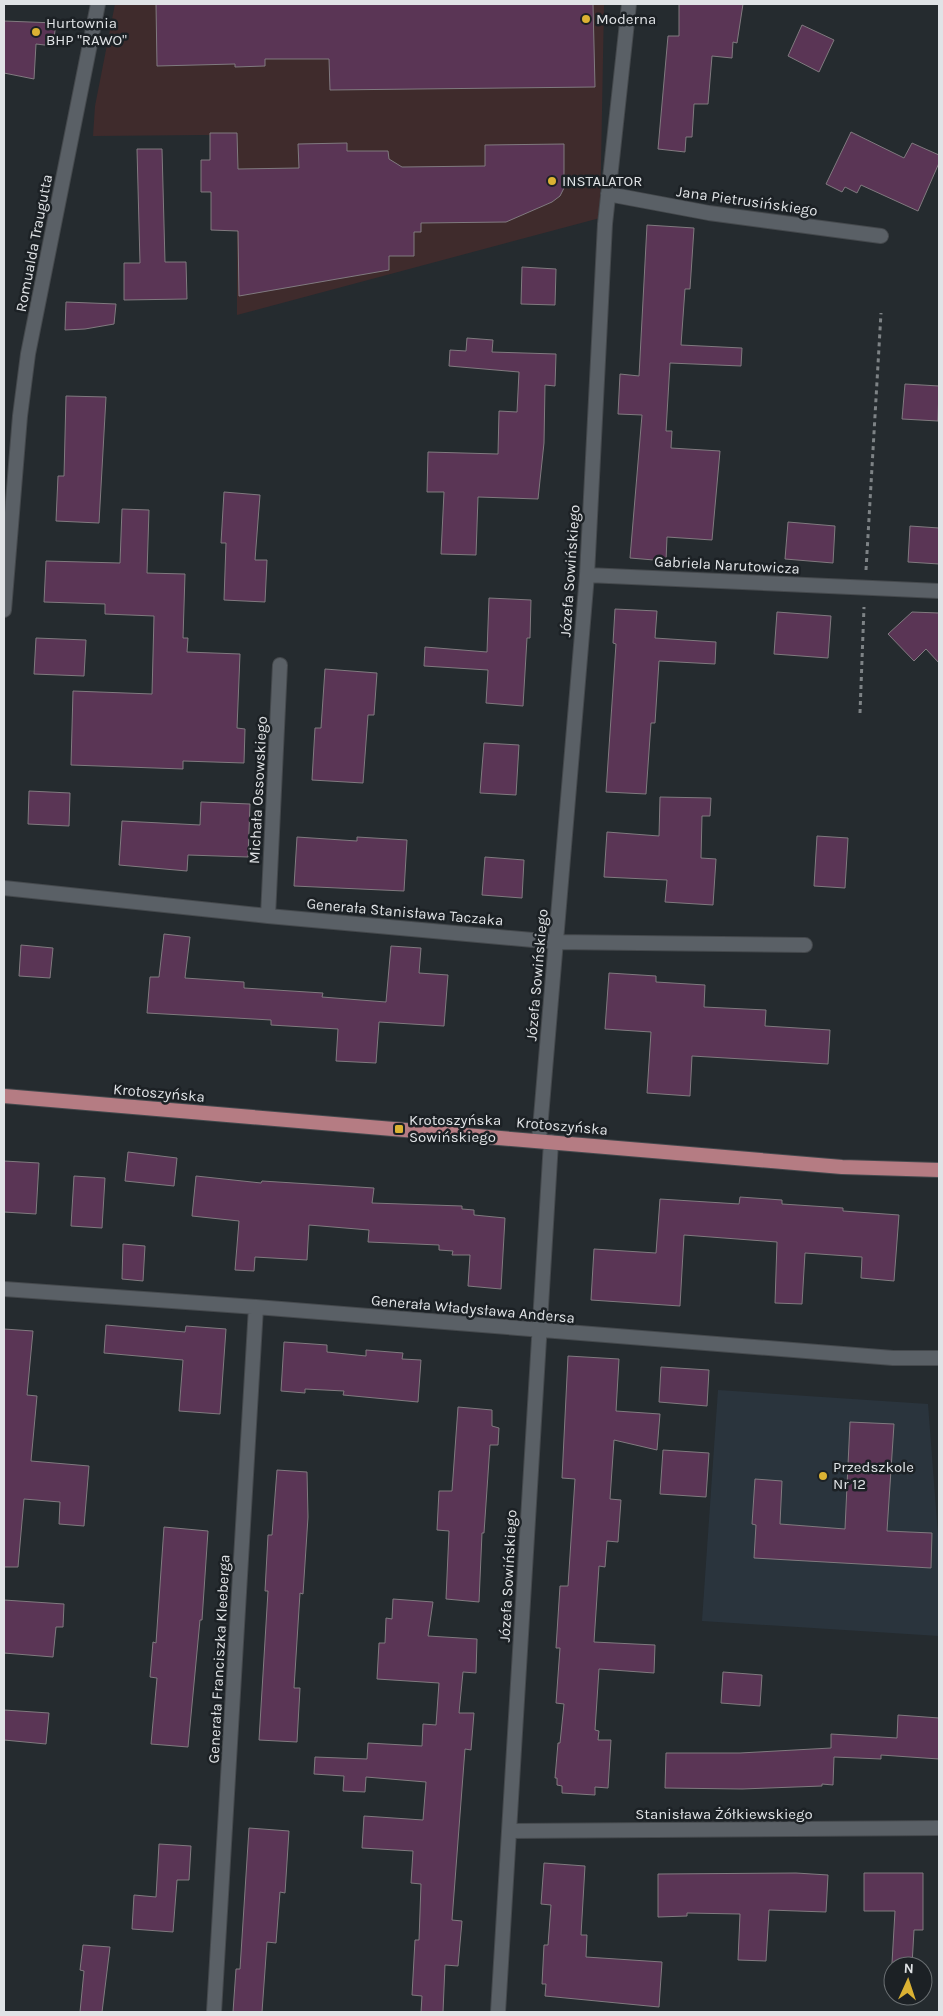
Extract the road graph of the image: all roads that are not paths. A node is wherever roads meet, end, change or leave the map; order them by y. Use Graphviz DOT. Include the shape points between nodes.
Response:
graph roads {
  1 [pos="98,4"];
  2 [pos="629,4"];
  3 [pos="608,194"];
  4 [pos="881,236"];
  5 [pos="587,575"];
  6 [pos="939,591"];
  7 [pos="4,610"];
  8 [pos="280,665"];
  9 [pos="4,888"];
  10 [pos="268,916"];
  11 [pos="556,942"];
  12 [pos="805,946"];
  13 [pos="4,1096"];
  14 [pos="545,1142"];
  15 [pos="939,1170"];
  16 [pos="4,1289"];
  17 [pos="256,1307"];
  18 [pos="539,1330"];
  19 [pos="939,1358"];
  20 [pos="939,1828"];
  21 [pos="510,1831"];
  22 [pos="214,2012"];
  23 [pos="498,2012"];
  1 -- 7 [label="street, Romualda Traugutta" via="28,354"];
  2 -- 3 [label="street, Józefa Sowińskiego"];
  3 -- 4 [label="street, Jana Pietrusińskiego" via="710,213"];
  3 -- 5 [label="street, Józefa Sowińskiego"];
  5 -- 6 [label="street, Gabriela Narutowicza"];
  5 -- 11 [label="street, Józefa Sowińskiego"];
  8 -- 10 [label="street, Michała Ossowskiego"];
  9 -- 10 [label="street, Generała Stanisława Taczaka"];
  10 -- 11 [label="street, Generała Stanisława Taczaka"];
  11 -- 12 [label="street, Generała Stanisława Taczaka"];
  11 -- 14 [label="street, Józefa Sowińskiego"];
  13 -- 14 [label="main road, Krotoszyńska"];
  14 -- 15 [label="main road, Krotoszyńska" via="842,1167"];
  14 -- 18 [label="street, Józefa Sowińskiego"];
  16 -- 17 [label="street, Generała Władysława Andersa"];
  17 -- 18 [label="street, Generała Władysława Andersa"];
  17 -- 22 [label="street, Generała Franciszka Kleeberga"];
  18 -- 19 [label="street, Generała Władysława Andersa" via="892,1358"];
  18 -- 21 [label="street, Józefa Sowińskiego"];
  20 -- 21 [label="street, Stanisława Żółkiewskiego"];
  21 -- 23 [label="street, Józefa Sowińskiego"];
}
